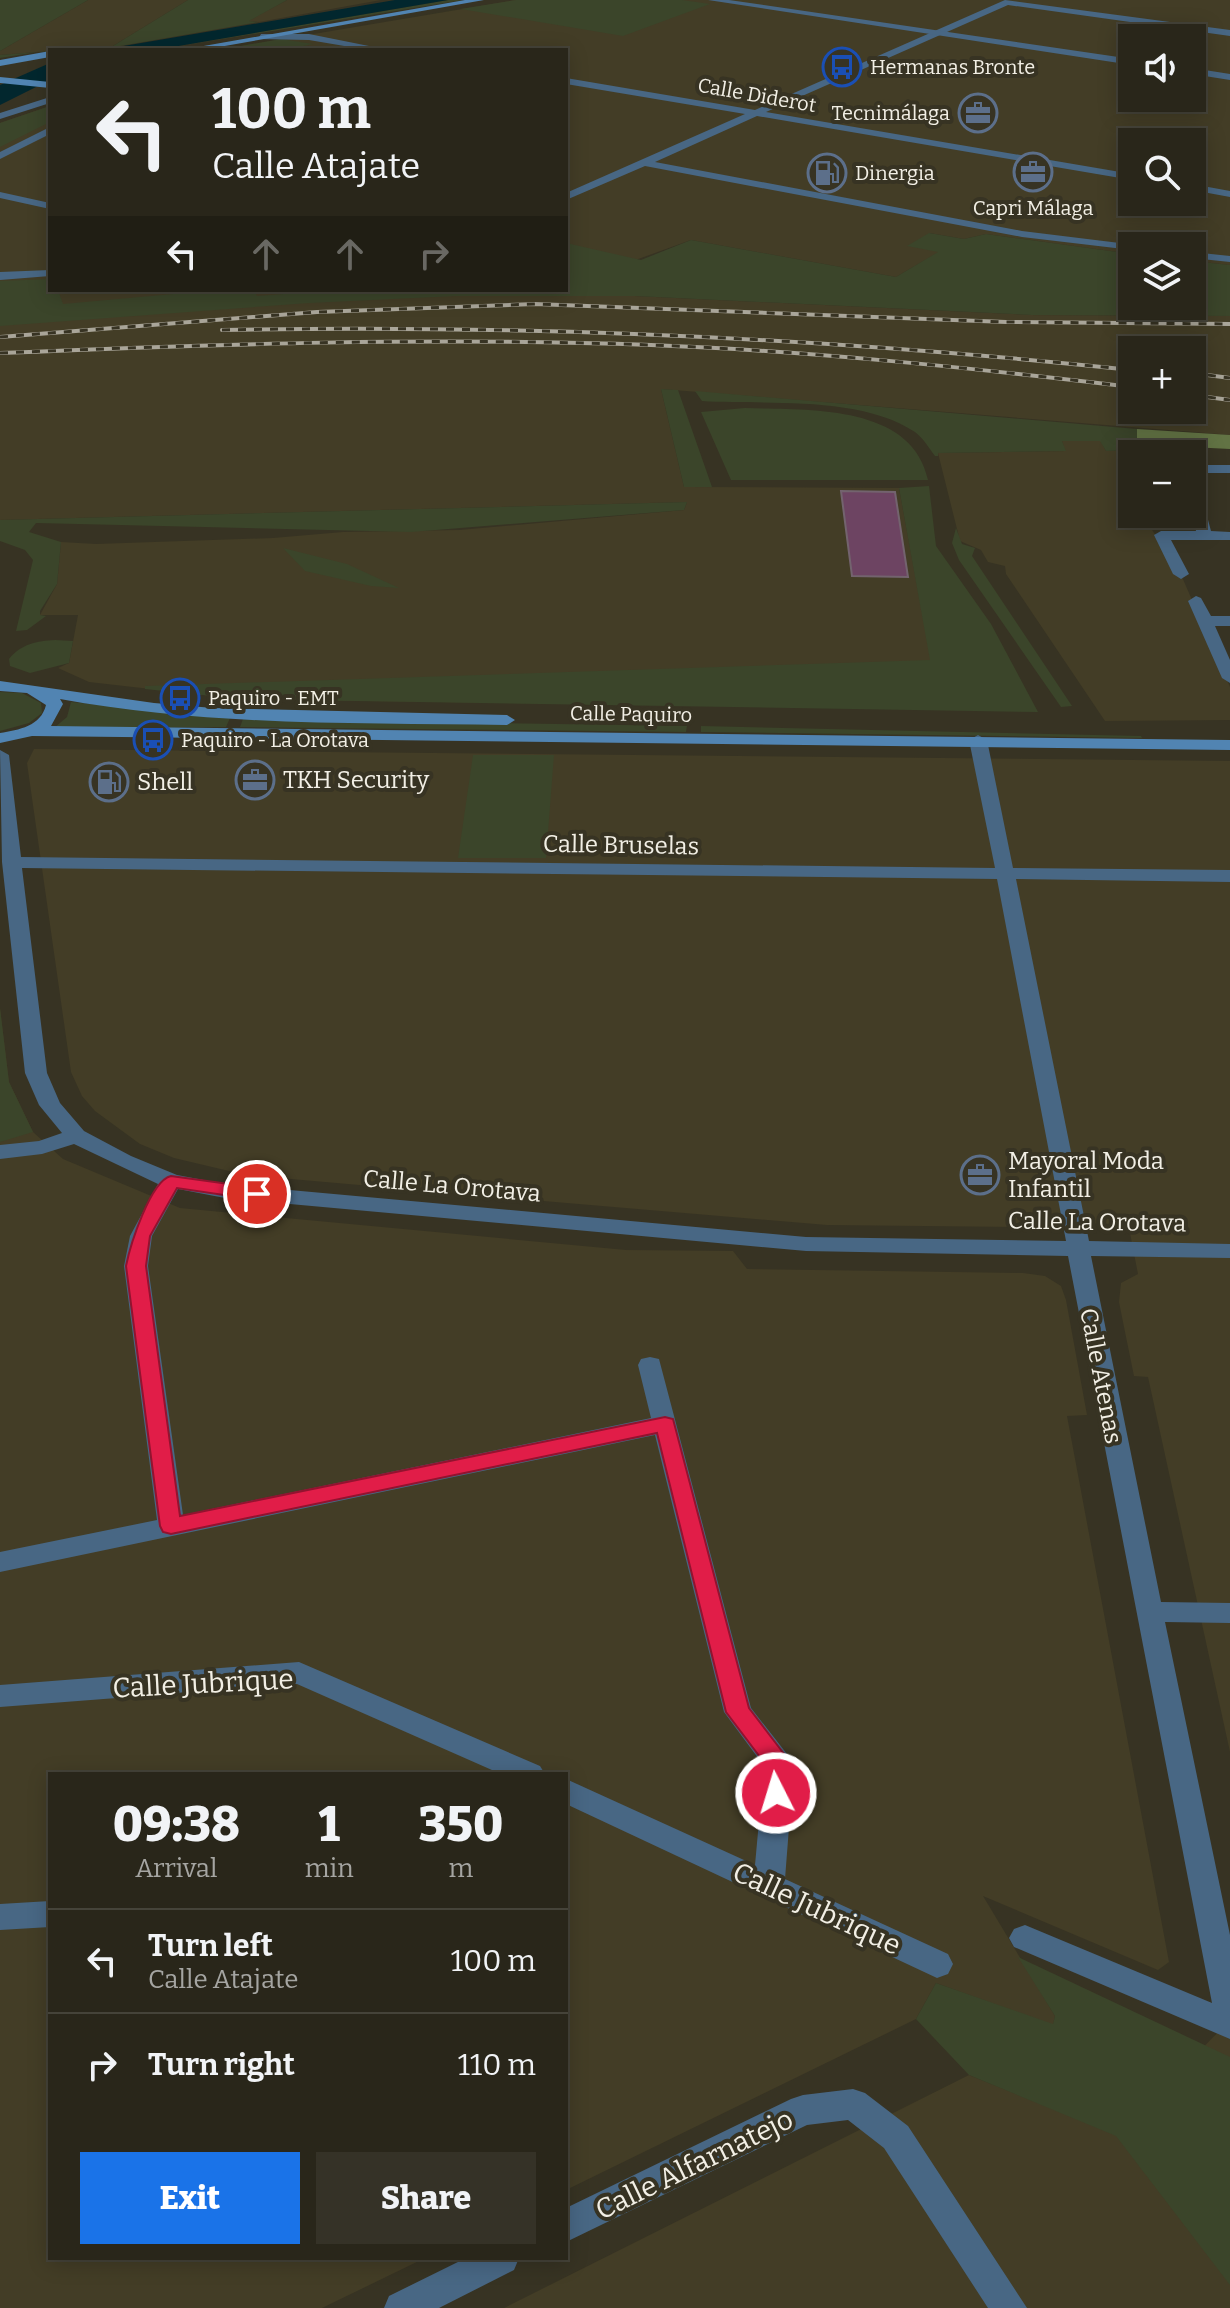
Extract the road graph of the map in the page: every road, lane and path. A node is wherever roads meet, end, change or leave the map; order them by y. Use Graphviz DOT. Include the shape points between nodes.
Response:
graph roads {
  1 [pos="480,0"];
  2 [pos="712,0"];
  3 [pos="1009,1"];
  4 [pos="936,33"];
  5 [pos="1230,33"];
  6 [pos="261,37"];
  7 [pos="348,44"];
  8 [pos="198,48"];
  9 [pos="325,48"];
  10 [pos="372,48"];
  11 [pos="48,54"];
  12 [pos="1118,60"];
  13 [pos="0,63"];
  14 [pos="1206,73"];
  15 [pos="1230,77"];
  16 [pos="3,81"];
  17 [pos="568,81"];
  18 [pos="40,85"];
  19 [pos="48,101"];
  20 [pos="21,109"];
  21 [pos="753,113"];
  22 [pos="0,116"];
  23 [pos="48,132"];
  24 [pos="0,156"];
  25 [pos="646,163"];
  26 [pos="1118,175"];
  27 [pos="1206,190"];
  28 [pos="1230,194"];
  29 [pos="0,195"];
  30 [pos="568,196"];
  31 [pos="48,206"];
  32 [pos="1118,245"];
  33 [pos="1206,256"];
  34 [pos="1230,259"];
  35 [pos="48,273"];
  36 [pos="0,276"];
  37 [pos="1206,469"];
  38 [pos="1230,469"];
  39 [pos="1203,528"];
  40 [pos="1205,536"];
  41 [pos="1230,536"];
  42 [pos="1181,574"];
  43 [pos="1196,601"];
  44 [pos="1203,621"];
  45 [pos="1230,621"];
  46 [pos="1230,678"];
  47 [pos="0,686"];
  48 [pos="38,690"];
  49 [pos="31,731"];
  50 [pos="1230,734"];
  51 [pos="0,738"];
  52 [pos="978,740"];
  53 [pos="1230,745"];
  54 [pos="0,755"];
  55 [pos="11,862"];
  56 [pos="1006,873"];
  57 [pos="1230,876"];
  58 [pos="76,1136"];
  59 [pos="0,1152"];
  60 [pos="171,1181"];
  61 [pos="1078,1248"];
  62 [pos="1230,1251"];
  63 [pos="650,1365"];
  64 [pos="665,1424"];
  65 [pos="171,1526"];
  66 [pos="0,1562"];
  67 [pos="1149,1612"];
  68 [pos="1230,1613"];
  69 [pos="0,1696"];
  70 [pos="525,1772"];
  71 [pos="568,1792"];
  72 [pos="769,1885"];
  73 [pos="48,1914"];
  74 [pos="0,1917"];
  75 [pos="1025,1938"];
  76 [pos="937,1964"];
  77 [pos="1230,2012"];
  78 [pos="1230,2025"];
  79 [pos="568,2225"];
  80 [pos="498,2260"];
  81 [pos="402,2308"];
  82 [pos="1009,2308"];
  1 -- 6 [label="main road"];
  2 -- 4 [label="street"];
  3 -- 4 [label="street"];
  3 -- 5 [label="street"];
  4 -- 12 [label="street"];
  4 -- 21 [label="street"];
  6 -- 7 [label="street"];
  6 -- 8 [label="main road"];
  7 -- 9 [label="street"];
  7 -- 10 [label="street"];
  11 -- 13 [label="main road"];
  14 -- 15 [label="street"];
  16 -- 18 [label="main road"];
  17 -- 21 [label="street, Calle Diderot"];
  18 -- 20 [label="street" via="46,94"];
  19 -- 20 [label="street"];
  20 -- 22 [label="street"];
  21 -- 25 [label="street"];
  21 -- 26 [label="street, Calle Diderot"];
  23 -- 24 [label="street"];
  25 -- 30 [label="street"];
  25 -- 32 [label="street" via="1022,234"];
  27 -- 28 [label="street"];
  29 -- 31 [label="street"];
  33 -- 34 [label="street"];
  35 -- 36 [label="street"];
  37 -- 38 [label="street"];
  39 -- 40 [label="street"];
  40 -- 41 [label="street"];
  40 -- 42 [label="street" via="1161,535"];
  43 -- 44 [label="street"];
  44 -- 45 [label="street"];
  44 -- 46 [label="street"];
  47 -- 48 [label="main road, Calle Paquiro"];
  48 -- 49 [label="main road" via="55,704 54,713"];
  48 -- 50 [label="main road, Calle Paquiro" via="239,714"];
  49 -- 51 [label="main road, Calle Paquiro"];
  49 -- 52 [label="main road, Calle Paquiro"];
  52 -- 53 [label="main road, Calle Paquiro"];
  52 -- 56 [label="street, Calle Atenas"];
  54 -- 55 [label="street, Calle La Orotava"];
  55 -- 56 [label="street, Calle Bruselas"];
  55 -- 58 [label="street, Calle La Orotava" via="36,1073 50,1105"];
  56 -- 57 [label="street, Calle Bruselas"];
  56 -- 61 [label="street, Calle Atenas"];
  58 -- 59 [label="street"];
  58 -- 60 [label="street, Calle La Orotava"];
  60 -- 61 [label="street, Calle La Orotava" via="225,1191 806,1244"];
  60 -- 65 [label="street" via="141,1236 136,1266"];
  61 -- 62 [label="street, Calle La Orotava"];
  61 -- 67 [label="street, Calle Atenas"];
  63 -- 64 [label="street"];
  64 -- 65 [label="street"];
  64 -- 72 [label="street" via="738,1712 779,1763"];
  65 -- 66 [label="street"];
  67 -- 68 [label="street"];
  67 -- 77 [label="street, Calle Atenas"];
  69 -- 70 [label="street, Calle Jubrique" via="299,1673"];
  71 -- 72 [label="street, Calle Jubrique"];
  72 -- 76 [label="street, Calle Jubrique"];
  73 -- 74 [label="street"];
  75 -- 78 [label="street"];
  79 -- 82 [label="street, Calle Alfarnatejo" via="803,2110 853,2104 896,2137"];
  80 -- 81 [label="street"];
}
